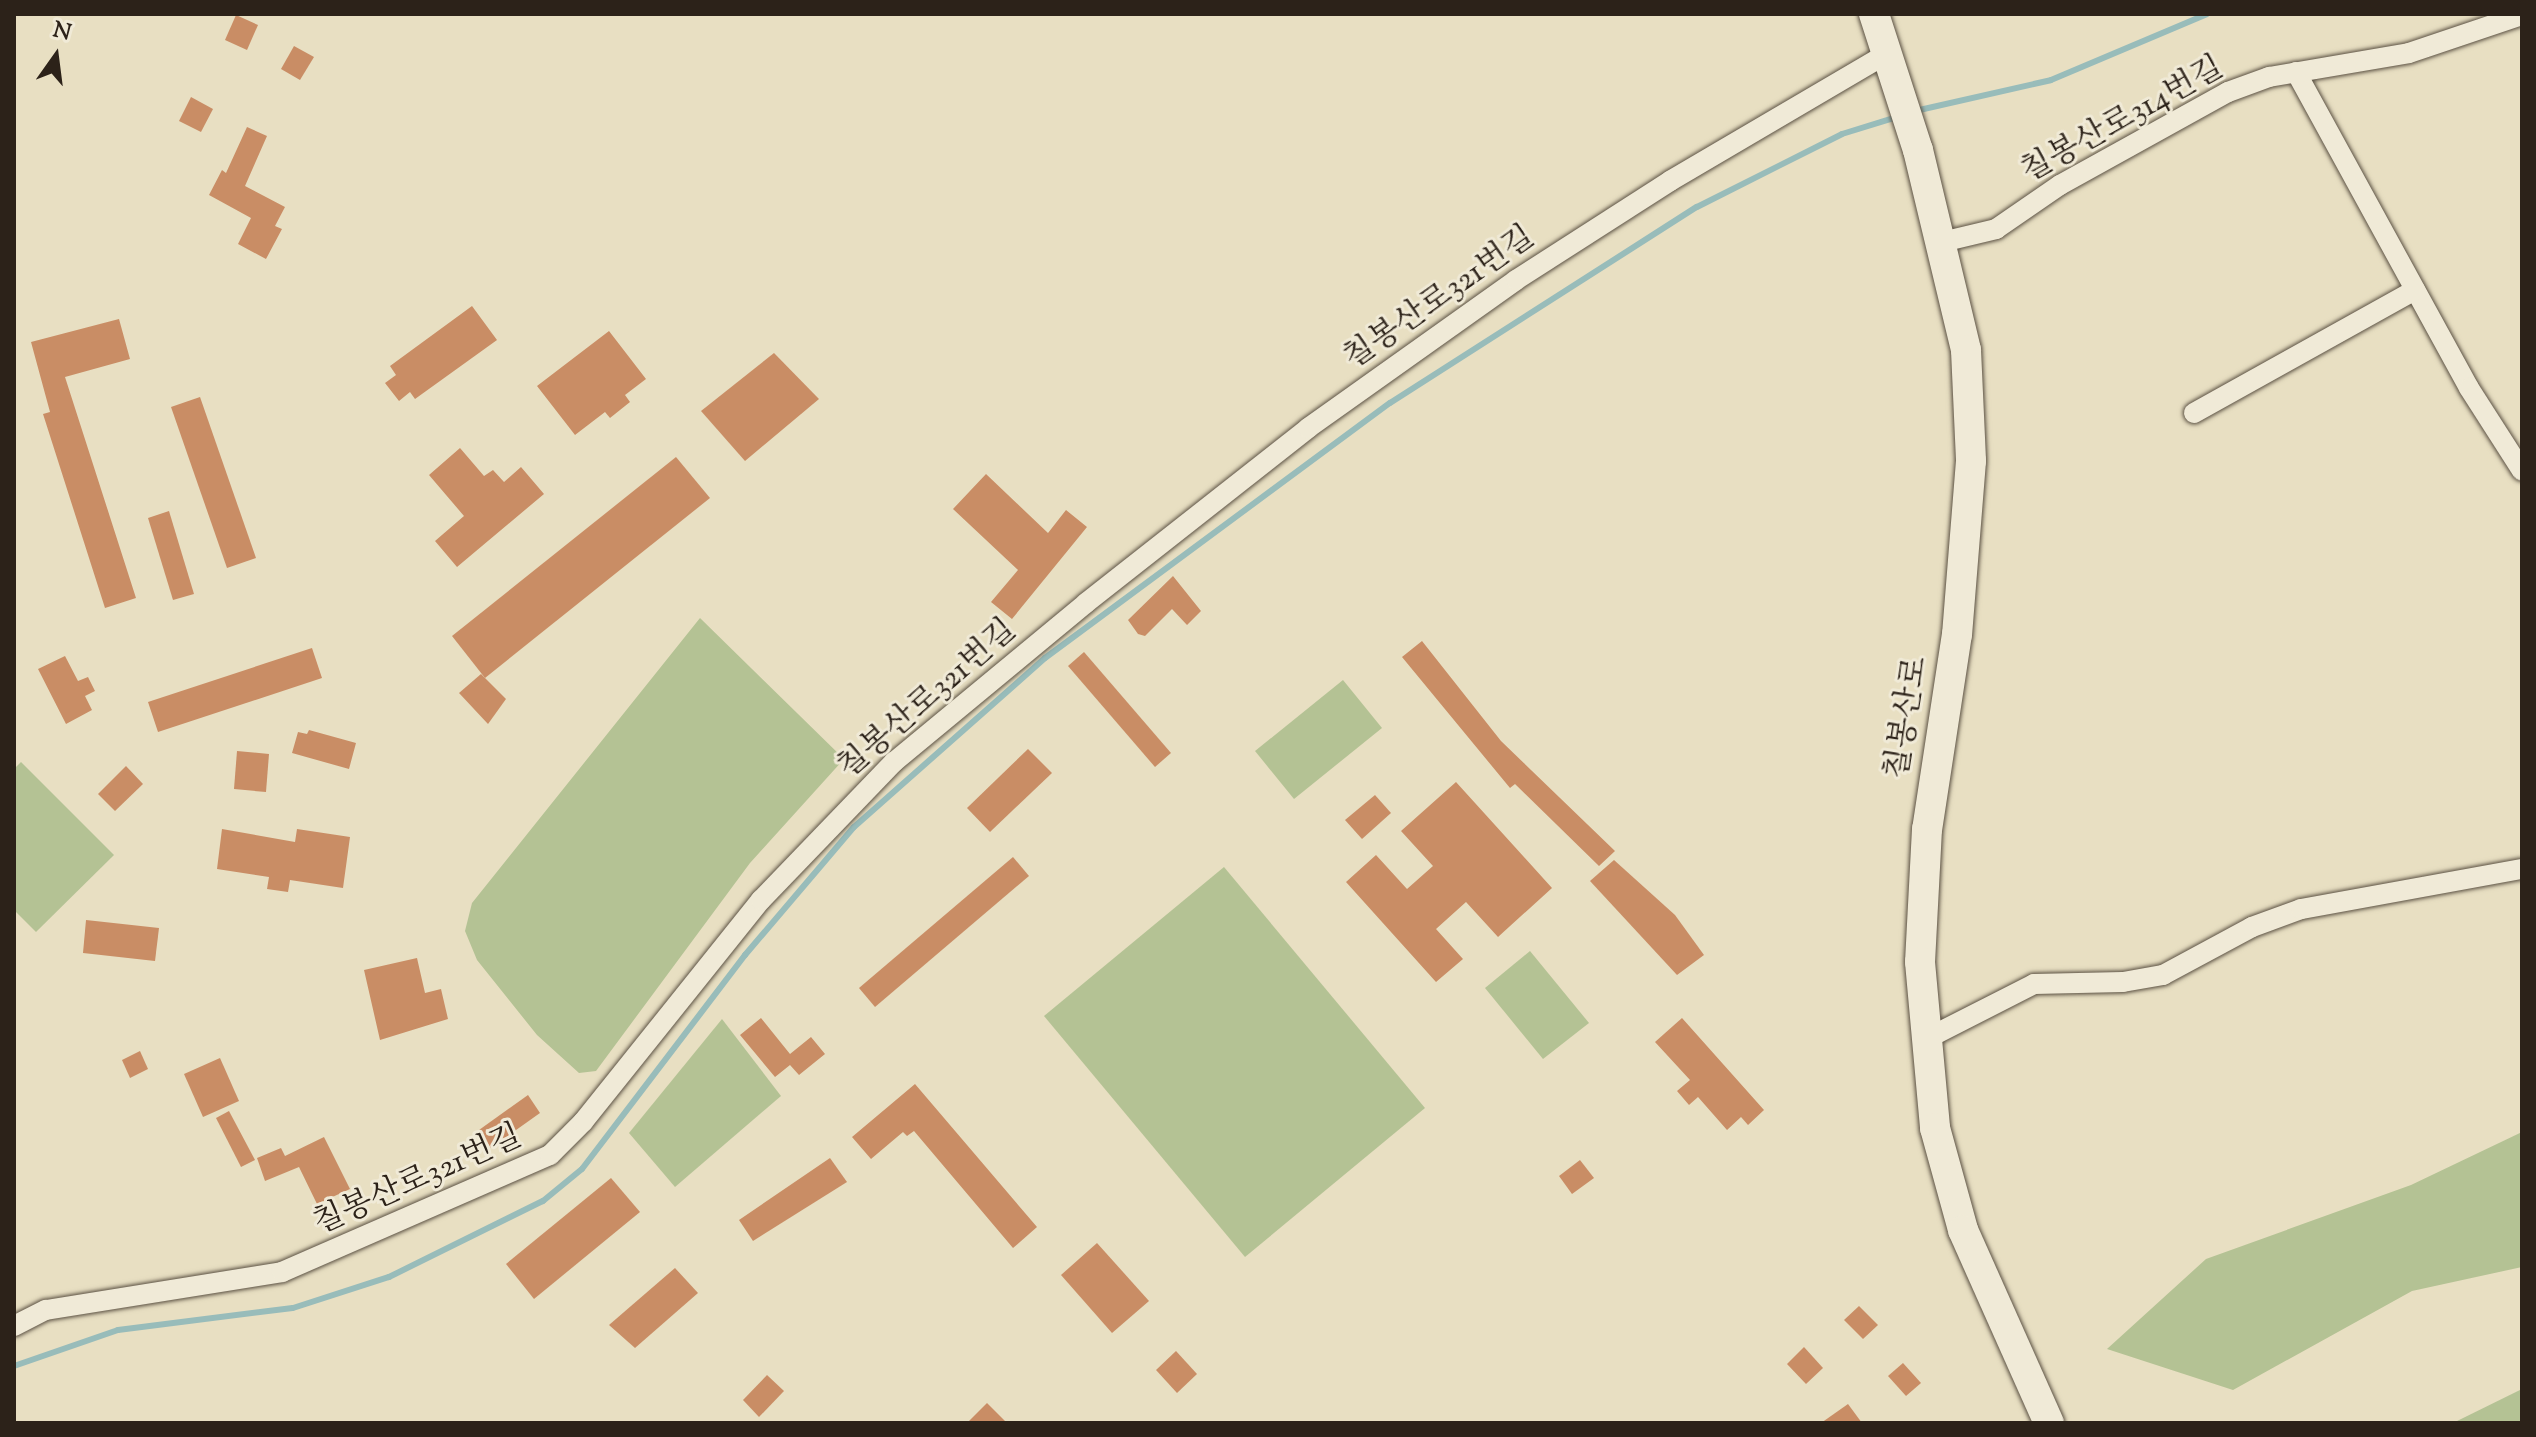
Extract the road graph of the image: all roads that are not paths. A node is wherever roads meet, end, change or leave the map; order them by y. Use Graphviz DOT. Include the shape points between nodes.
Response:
graph roads {
  1 [pos="1874,14"];
  2 [pos="2522,15"];
  3 [pos="1892,67"];
  4 [pos="2296,72"];
  5 [pos="1942,242"];
  6 [pos="2415,290"];
  7 [pos="2194,413"];
  8 [pos="2522,471"];
  9 [pos="2522,869"];
  10 [pos="1926,1039"];
  11 [pos="14,1326"];
  12 [pos="2049,1423"];
  1 -- 3 [label="street, 칠봉산로"];
  2 -- 4 [label="street, 칠봉산로314번길" via="2409,53"];
  3 -- 5 [label="street, 칠봉산로"];
  3 -- 11 [label="street, 칠봉산로321번길" via="1670,181 1516,280 1308,428 1086,603 894,762 761,900 583,1122 550,1155 282,1272 46,1310"];
  4 -- 5 [label="street, 칠봉산로314번길" via="2228,92 2178,118 2060,185 1996,229"];
  4 -- 6 [label="street"];
  5 -- 10 [label="street, 칠봉산로" via="1966,350 1971,461 1957,634 1927,829 1920,962"];
  6 -- 7 [label="street"];
  6 -- 8 [label="street"];
  9 -- 10 [label="street" via="2301,909 2252,927 2163,975 2123,982 2034,984"];
  10 -- 12 [label="street, 칠봉산로" via="1935,1128 1963,1230"];
}
